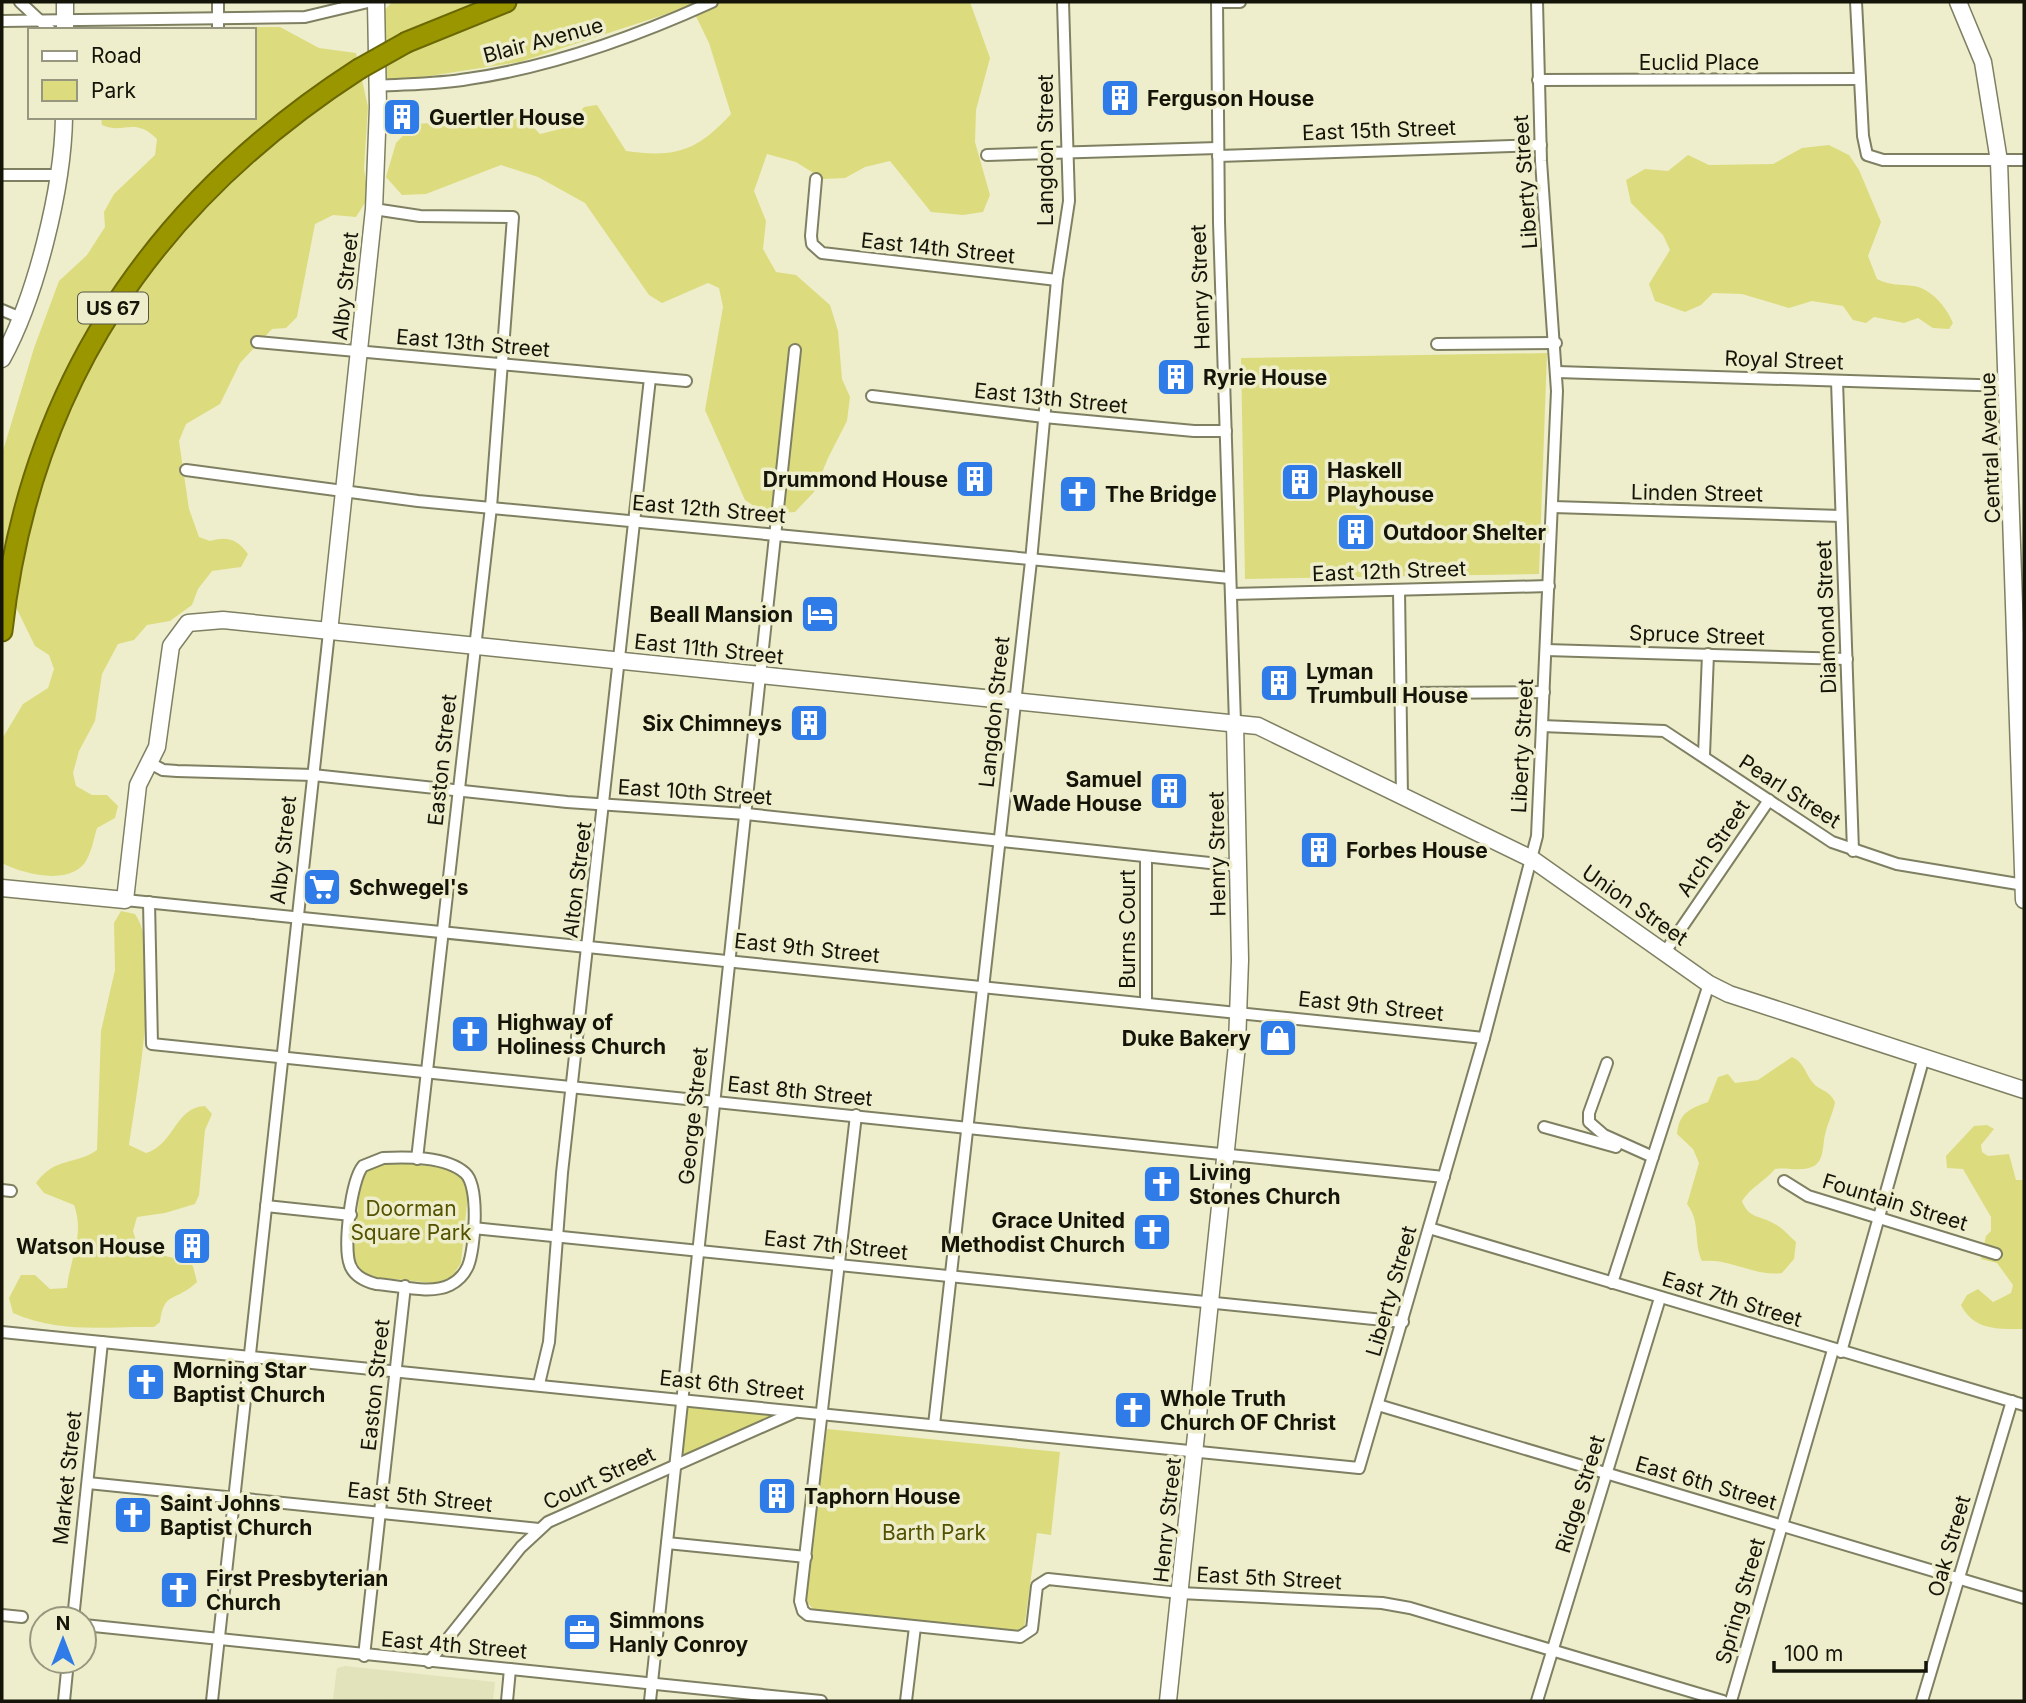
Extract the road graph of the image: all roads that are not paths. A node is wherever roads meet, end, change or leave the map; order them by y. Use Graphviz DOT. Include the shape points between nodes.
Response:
graph roads {
  1 [pos="20,2"];
  2 [pos="65,2"];
  3 [pos="218,2"];
  4 [pos="368,2"];
  5 [pos="376,2"];
  6 [pos="506,2"];
  7 [pos="712,2"];
  8 [pos="1063,2"];
  9 [pos="1217,2"];
  10 [pos="1240,2"];
  11 [pos="1537,2"];
  12 [pos="1856,2"];
  13 [pos="1958,2"];
  14 [pos="2,21"];
  15 [pos="41,21"];
  16 [pos="218,24"];
  17 [pos="65,25"];
  18 [pos="48,28"];
  19 [pos="1860,79"];
  20 [pos="1538,80"];
  21 [pos="378,86"];
  22 [pos="64,119"];
  23 [pos="1541,145"];
  24 [pos="1218,152"];
  25 [pos="1065,153"];
  26 [pos="987,155"];
  27 [pos="2024,160"];
  28 [pos="1999,161"];
  29 [pos="2,174"];
  30 [pos="61,175"];
  31 [pos="816,179"];
  32 [pos="374,209"];
  33 [pos="1057,280"];
  34 [pos="2,310"];
  35 [pos="21,318"];
  36 [pos="257,342"];
  37 [pos="1556,343"];
  38 [pos="1437,344"];
  39 [pos="796,350"];
  40 [pos="359,352"];
  41 [pos="2,359"];
  42 [pos="503,366"];
  43 [pos="1557,372"];
  44 [pos="650,378"];
  45 [pos="686,381"];
  46 [pos="1837,381"];
  47 [pos="2009,386"];
  48 [pos="872,396"];
  49 [pos="1044,417"];
  50 [pos="1226,431"];
  51 [pos="186,470"];
  52 [pos="344,492"];
  53 [pos="491,508"];
  54 [pos="1553,508"];
  55 [pos="1841,516"];
  56 [pos="635,521"];
  57 [pos="778,535"];
  58 [pos="1031,561"];
  59 [pos="1230,578"];
  60 [pos="1549,586"];
  61 [pos="1399,590"];
  62 [pos="1231,594"];
  63 [pos="2,631"];
  64 [pos="328,632"];
  65 [pos="474,648"];
  66 [pos="1546,650"];
  67 [pos="1708,654"];
  68 [pos="2021,655"];
  69 [pos="1847,659"];
  70 [pos="620,662"];
  71 [pos="761,676"];
  72 [pos="1544,692"];
  73 [pos="1402,693"];
  74 [pos="1015,701"];
  75 [pos="1235,723"];
  76 [pos="1542,726"];
  77 [pos="1704,755"];
  78 [pos="150,763"];
  79 [pos="313,775"];
  80 [pos="458,791"];
  81 [pos="1402,797"];
  82 [pos="1769,800"];
  83 [pos="604,805"];
  84 [pos="746,814"];
  85 [pos="999,843"];
  86 [pos="1853,851"];
  87 [pos="1146,857"];
  88 [pos="1532,859"];
  89 [pos="1238,866"];
  90 [pos="2024,885"];
  91 [pos="2,888"];
  92 [pos="125,900"];
  93 [pos="2024,900"];
  94 [pos="149,902"];
  95 [pos="297,917"];
  96 [pos="443,931"];
  97 [pos="589,946"];
  98 [pos="1665,952"];
  99 [pos="731,959"];
  100 [pos="1709,984"];
  101 [pos="983,985"];
  102 [pos="1146,1002"];
  103 [pos="1239,1011"];
  104 [pos="1484,1038"];
  105 [pos="1924,1057"];
  106 [pos="283,1058"];
  107 [pos="1607,1063"];
  108 [pos="428,1073"];
  109 [pos="572,1088"];
  110 [pos="2024,1090"];
  111 [pos="714,1102"];
  112 [pos="856,1115"];
  113 [pos="968,1127"];
  114 [pos="1544,1127"];
  115 [pos="1228,1153"];
  116 [pos="1653,1157"];
  117 [pos="417,1159"];
  118 [pos="1444,1177"];
  119 [pos="1784,1181"];
  120 [pos="267,1206"];
  121 [pos="351,1215"];
  122 [pos="1880,1217"];
  123 [pos="473,1228"];
  124 [pos="1429,1228"];
  125 [pos="556,1237"];
  126 [pos="698,1250"];
  127 [pos="1996,1254"];
  128 [pos="841,1265"];
  129 [pos="953,1276"];
  130 [pos="1612,1283"];
  131 [pos="405,1286"];
  132 [pos="1660,1298"];
  133 [pos="1212,1301"];
  134 [pos="1403,1322"];
  135 [pos="2,1332"];
  136 [pos="102,1342"];
  137 [pos="1838,1351"];
  138 [pos="250,1357"];
  139 [pos="396,1371"];
  140 [pos="539,1384"];
  141 [pos="683,1400"];
  142 [pos="2012,1401"];
  143 [pos="1378,1405"];
  144 [pos="2024,1405"];
  145 [pos="797,1411"];
  146 [pos="824,1414"];
  147 [pos="934,1425"];
  148 [pos="1196,1452"];
  149 [pos="676,1463"];
  150 [pos="1359,1468"];
  151 [pos="1605,1474"];
  152 [pos="88,1483"];
  153 [pos="234,1498"];
  154 [pos="380,1512"];
  155 [pos="1782,1525"];
  156 [pos="539,1529"];
  157 [pos="667,1543"];
  158 [pos="806,1557"];
  159 [pos="1959,1579"];
  160 [pos="1180,1593"];
  161 [pos="2024,1598"];
  162 [pos="75,1605"];
  163 [pos="2,1615"];
  164 [pos="22,1617"];
  165 [pos="98,1627"];
  166 [pos="915,1627"];
  167 [pos="218,1640"];
  168 [pos="1553,1651"];
  169 [pos="364,1656"];
  170 [pos="429,1662"];
  171 [pos="510,1669"];
  172 [pos="67,1675"];
  173 [pos="651,1683"];
  174 [pos="64,1701"];
  175 [pos="212,1701"];
  176 [pos="507,1701"];
  177 [pos="650,1701"];
  178 [pos="821,1701"];
  179 [pos="906,1701"];
  180 [pos="1168,1701"];
  181 [pos="1537,1701"];
  182 [pos="1723,1701"];
  183 [pos="1731,1701"];
  184 [pos="1923,1701"];
  1 -- 15 [label="street"];
  2 -- 17 [label="street"];
  3 -- 16 [label="street"];
  4 -- 16 [label="street" via="322,15"];
  5 -- 21 [label="street, Alby Street"];
  6 -- 63 [label="highway, US 67, bridge" via="407,42 359,69 237,161 185,214 112,309 74,375 44,444 18,531"];
  7 -- 21 [label="street, Blair Avenue" via="607,44 526,68 465,80"];
  8 -- 25 [label="street, Langdon Street"];
  9 -- 10 [label="street"];
  9 -- 24 [label="street, Henry Street"];
  11 -- 20 [label="street, Liberty Street"];
  12 -- 19 [label="street"];
  13 -- 28 [label="street, Central Avenue" via="1983,62"];
  14 -- 15 [label="street"];
  15 -- 17 [label="street"];
  15 -- 18 [label="street"];
  16 -- 17 [label="street"];
  19 -- 20 [label="street, Euclid Place"];
  19 -- 28 [label="street" via="1867,155 1883,160"];
  20 -- 23 [label="street, Liberty Street"];
  21 -- 32 [label="street, Alby Street"];
  22 -- 30 [label="street"];
  23 -- 24 [label="street, East 15th Street"];
  23 -- 37 [label="street, Liberty Street"];
  24 -- 25 [label="street, East 15th Street"];
  24 -- 50 [label="street, Henry Street"];
  25 -- 26 [label="street, East 15th Street"];
  25 -- 33 [label="street, Langdon Street" via="1069,201"];
  27 -- 28 [label="street"];
  28 -- 47 [label="street, Central Avenue"];
  29 -- 30 [label="street"];
  30 -- 35 [label="street"];
  31 -- 33 [label="street, East 14th Street" via="811,236 816,249 836,256"];
  32 -- 40 [label="street, Alby Street"];
  32 -- 42 [label="street, Easton Street" via="420,216 513,218"];
  33 -- 49 [label="street, Langdon Street"];
  34 -- 35 [label="street"];
  35 -- 41 [label="street"];
  36 -- 40 [label="street, East 13th Street"];
  37 -- 38 [label="street"];
  37 -- 43 [label="street, Liberty Street"];
  39 -- 57 [label="street, George Street"];
  40 -- 42 [label="street, East 13th Street"];
  40 -- 52 [label="street, Alby Street"];
  42 -- 44 [label="street, East 13th Street"];
  42 -- 53 [label="street, Easton Street"];
  43 -- 46 [label="street, Royal Street"];
  43 -- 54 [label="street, Liberty Street"];
  44 -- 45 [label="street, East 13th Street"];
  44 -- 56 [label="street, Alton Street"];
  46 -- 47 [label="street, Royal Street"];
  46 -- 55 [label="street, Diamond Street"];
  47 -- 68 [label="street, Central Avenue"];
  48 -- 49 [label="street, East 13th Street"];
  49 -- 50 [label="street, East 13th Street"];
  49 -- 58 [label="street, Langdon Street"];
  50 -- 59 [label="street, Henry Street"];
  51 -- 52 [label="street, East 12th Street"];
  52 -- 53 [label="street, East 12th Street"];
  52 -- 64 [label="street, Alby Street"];
  53 -- 56 [label="street, East 12th Street"];
  53 -- 65 [label="street, Easton Street"];
  54 -- 55 [label="street, Linden Street"];
  54 -- 60 [label="street, Liberty Street"];
  55 -- 69 [label="street, Diamond Street"];
  56 -- 57 [label="street, East 12th Street"];
  56 -- 70 [label="street, Alton Street"];
  57 -- 58 [label="street, East 12th Street"];
  57 -- 71 [label="street, George Street"];
  58 -- 59 [label="street, East 12th Street"];
  58 -- 74 [label="street, Langdon Street"];
  59 -- 62 [label="street, Henry Street"];
  60 -- 61 [label="street, East 12th Street"];
  60 -- 66 [label="street, Liberty Street"];
  61 -- 62 [label="street, East 12th Street"];
  61 -- 73 [label="street"];
  62 -- 75 [label="street, Henry Street"];
  64 -- 65 [label="street, East 11th Street"];
  64 -- 78 [label="street, East 11th Street" via="206,619 182,628 171,646 160,731"];
  64 -- 79 [label="street, Alby Street"];
  65 -- 70 [label="street, East 11th Street"];
  65 -- 80 [label="street, Easton Street"];
  66 -- 67 [label="street, Spruce Street"];
  66 -- 72 [label="street, Liberty Street"];
  67 -- 69 [label="street, Spruce Street"];
  67 -- 77 [label="street"];
  68 -- 90 [label="street, Central Avenue"];
  69 -- 86 [label="street, Diamond Street"];
  70 -- 71 [label="street, East 11th Street"];
  70 -- 83 [label="street, Alton Street"];
  71 -- 74 [label="street, East 11th Street"];
  71 -- 84 [label="street, George Street"];
  72 -- 73 [label="street"];
  72 -- 76 [label="street, Liberty Street"];
  73 -- 81 [label="street"];
  74 -- 75 [label="street, East 11th Street"];
  74 -- 85 [label="street, Langdon Street"];
  75 -- 81 [label="street, Union Street" via="1258,726"];
  75 -- 89 [label="street, Henry Street"];
  76 -- 77 [label="street, Pearl Street" via="1664,731"];
  76 -- 88 [label="street, Liberty Street"];
  77 -- 82 [label="street, Pearl Street"];
  78 -- 79 [label="street, East 10th Street" via="163,770"];
  78 -- 92 [label="street" via="138,785"];
  79 -- 80 [label="street, East 10th Street"];
  79 -- 95 [label="street, Alby Street"];
  80 -- 83 [label="street, East 10th Street"];
  80 -- 96 [label="street, Easton Street"];
  81 -- 88 [label="street, Union Street"];
  82 -- 86 [label="street, Pearl Street"];
  82 -- 98 [label="street, Arch Street"];
  83 -- 84 [label="street, East 10th Street"];
  83 -- 97 [label="street, Alton Street"];
  84 -- 85 [label="street, East 10th Street"];
  84 -- 99 [label="street, George Street"];
  85 -- 87 [label="street, East 10th Street"];
  85 -- 101 [label="street, Langdon Street"];
  86 -- 90 [label="street, Pearl Street" via="1897,864"];
  87 -- 89 [label="street, East 10th Street"];
  87 -- 102 [label="street, Burns Court"];
  88 -- 98 [label="street, Union Street"];
  88 -- 104 [label="street, Liberty Street"];
  89 -- 103 [label="street, Henry Street"];
  90 -- 93 [label="street, Central Avenue"];
  91 -- 92 [label="street"];
  92 -- 94 [label="street, East 9th Street"];
  94 -- 95 [label="street, East 9th Street"];
  94 -- 106 [label="street, East 8th Street" via="152,1044"];
  95 -- 96 [label="street, East 9th Street"];
  95 -- 106 [label="street, Alby Street"];
  96 -- 97 [label="street, East 9th Street"];
  96 -- 108 [label="street, Easton Street"];
  97 -- 99 [label="street, East 9th Street"];
  97 -- 109 [label="street, Alton Street"];
  98 -- 100 [label="street, Union Street"];
  99 -- 101 [label="street, East 9th Street"];
  99 -- 111 [label="street, George Street"];
  100 -- 105 [label="street, Union Street"];
  100 -- 116 [label="street"];
  101 -- 102 [label="street, East 9th Street"];
  101 -- 113 [label="street, Langdon Street"];
  102 -- 103 [label="street, East 9th Street"];
  103 -- 104 [label="street, East 9th Street"];
  103 -- 115 [label="street, Henry Street"];
  104 -- 118 [label="street, Liberty Street"];
  105 -- 110 [label="street, Union Street"];
  105 -- 122 [label="street, Spring Street"];
  106 -- 108 [label="street, East 8th Street"];
  106 -- 120 [label="street, Alby Street"];
  107 -- 116 [label="street" via="1589,1122 1604,1135"];
  108 -- 109 [label="street, East 8th Street"];
  108 -- 117 [label="street, Easton Street"];
  109 -- 111 [label="street, East 8th Street"];
  109 -- 125 [label="street, Alton Street"];
  111 -- 112 [label="street, East 8th Street"];
  111 -- 126 [label="street, George Street"];
  112 -- 113 [label="street, East 8th Street"];
  112 -- 128 [label="street"];
  113 -- 115 [label="street, East 8th Street"];
  113 -- 129 [label="street, Langdon Street"];
  114 -- 116 [label="street"];
  115 -- 118 [label="street, East 8th Street"];
  115 -- 133 [label="street, Henry Street"];
  116 -- 130 [label="street"];
  117 -- 121 [label="street" via="376,1159 359,1170"];
  117 -- 123 [label="street" via="456,1166 469,1177 474,1193"];
  118 -- 124 [label="street, Liberty Street"];
  119 -- 122 [label="street, Fountain Street" via="1808,1196"];
  120 -- 121 [label="street"];
  120 -- 138 [label="street, Alby Street"];
  121 -- 131 [label="street" via="348,1258 359,1277 366,1282"];
  122 -- 127 [label="street, Fountain Street"];
  122 -- 137 [label="street, Spring Street"];
  123 -- 125 [label="street, East 7th Street"];
  123 -- 131 [label="street" via="467,1270 461,1277 445,1287"];
  124 -- 130 [label="street, East 7th Street"];
  124 -- 134 [label="street, Liberty Street"];
  125 -- 126 [label="street, East 7th Street"];
  125 -- 140 [label="street, Alton Street" via="549,1342"];
  126 -- 128 [label="street, East 7th Street"];
  126 -- 141 [label="street, George Street"];
  128 -- 129 [label="street, East 7th Street"];
  128 -- 146 [label="street"];
  129 -- 133 [label="street, East 7th Street"];
  129 -- 147 [label="street, Langdon Street"];
  130 -- 132 [label="street, East 7th Street"];
  131 -- 139 [label="street, Easton Street"];
  132 -- 137 [label="street, East 7th Street"];
  132 -- 151 [label="street, Ridge Street"];
  133 -- 134 [label="street, East 7th Street"];
  133 -- 148 [label="street, Henry Street"];
  134 -- 143 [label="street, Liberty Street"];
  135 -- 136 [label="street, East 6th Street"];
  136 -- 138 [label="street, East 6th Street"];
  136 -- 152 [label="street, Market Street"];
  137 -- 142 [label="street, East 7th Street"];
  137 -- 155 [label="street, Spring Street"];
  138 -- 139 [label="street, East 6th Street"];
  138 -- 153 [label="street, Alby Street"];
  139 -- 140 [label="street, East 6th Street"];
  139 -- 154 [label="street, Easton Street"];
  140 -- 141 [label="street, East 6th Street"];
  141 -- 145 [label="street, East 6th Street"];
  141 -- 149 [label="street, George Street"];
  142 -- 144 [label="street, East 7th Street"];
  142 -- 159 [label="street, Oak Street"];
  143 -- 150 [label="street, Liberty Street"];
  143 -- 151 [label="street, East 6th Street"];
  145 -- 146 [label="street, East 6th Street"];
  145 -- 149 [label="street, Court Street"];
  146 -- 147 [label="street, East 6th Street"];
  146 -- 158 [label="street"];
  147 -- 148 [label="street, East 6th Street"];
  148 -- 150 [label="street, East 6th Street"];
  148 -- 160 [label="street, Henry Street"];
  149 -- 156 [label="street, Court Street"];
  149 -- 157 [label="street, George Street"];
  151 -- 155 [label="street, East 6th Street"];
  151 -- 168 [label="street, Ridge Street"];
  152 -- 153 [label="street, East 5th Street"];
  152 -- 162 [label="street, Market Street"];
  153 -- 154 [label="street, East 5th Street"];
  153 -- 167 [label="street, Alby Street"];
  154 -- 156 [label="street, East 5th Street"];
  154 -- 169 [label="street, Easton Street"];
  155 -- 159 [label="street, East 6th Street"];
  155 -- 183 [label="street, Spring Street"];
  156 -- 170 [label="street, Court Street"];
  157 -- 158 [label="street"];
  157 -- 173 [label="street, George Street"];
  158 -- 166 [label="street, East 5th Street" via="800,1601 803,1611 812,1616"];
  159 -- 161 [label="street, East 6th Street"];
  159 -- 184 [label="street, Oak Street"];
  160 -- 166 [label="street, East 5th Street" via="1044,1580 1037,1586 1032,1629 1026,1635"];
  160 -- 168 [label="street, East 5th Street" via="1394,1604"];
  160 -- 180 [label="street, Henry Street"];
  163 -- 164 [label="street"];
  165 -- 167 [label="street, East 4th Street"];
  166 -- 179 [label="street"];
  167 -- 169 [label="street, East 4th Street"];
  167 -- 175 [label="street, Alby Street"];
  168 -- 181 [label="street, Ridge Street"];
  168 -- 182 [label="street, East 5th Street"];
  169 -- 170 [label="street, East 4th Street"];
  170 -- 171 [label="street, East 4th Street"];
  171 -- 173 [label="street, East 4th Street"];
  171 -- 176 [label="street"];
  172 -- 174 [label="street"];
  173 -- 177 [label="street, George Street"];
  173 -- 178 [label="street, East 4th Street"];
}
